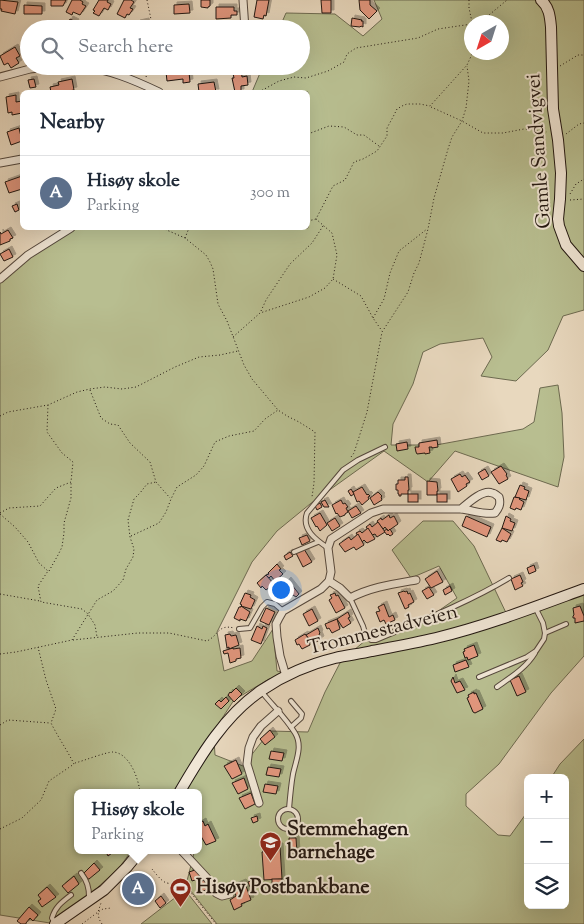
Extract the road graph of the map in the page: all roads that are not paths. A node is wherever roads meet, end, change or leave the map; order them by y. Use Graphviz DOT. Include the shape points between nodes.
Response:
graph roads {
  1 [pos="243,0"];
  2 [pos="541,0"];
  3 [pos="244,20"];
  4 [pos="20,72"];
  5 [pos="119,75"];
  6 [pos="0,77"];
  7 [pos="155,90"];
  8 [pos="20,159"];
  9 [pos="0,162"];
  10 [pos="68,230"];
  11 [pos="584,266"];
  12 [pos="0,279"];
  13 [pos="385,447"];
  14 [pos="461,509"];
  15 [pos="318,542"];
  16 [pos="328,548"];
  17 [pos="294,552"];
  18 [pos="509,578"];
  19 [pos="416,580"];
  20 [pos="329,581"];
  21 [pos="584,589"];
  22 [pos="350,598"];
  23 [pos="535,607"];
  24 [pos="283,611"];
  25 [pos="566,624"];
  26 [pos="240,629"];
  27 [pos="545,633"];
  28 [pos="536,651"];
  29 [pos="286,676"];
  30 [pos="479,677"];
  31 [pos="497,687"];
  32 [pos="261,691"];
  33 [pos="291,702"];
  34 [pos="278,711"];
  35 [pos="291,727"];
  36 [pos="182,789"];
  37 [pos="260,803"];
  38 [pos="289,809"];
  39 [pos="138,854"];
  40 [pos="185,854"];
  41 [pos="81,873"];
  42 [pos="230,894"];
  43 [pos="71,895"];
  44 [pos="90,900"];
  45 [pos="55,924"];
  1 -- 3 [label="street"];
  2 -- 11 [label="main road, Gamle Sandvigvei" via="546,4 550,17 553,109 562,173 559,226 566,245"];
  4 -- 6 [label="street"];
  5 -- 7 [label="street"];
  8 -- 9 [label="street"];
  10 -- 12 [label="street" via="28,255"];
  13 -- 15 [label="lane" via="343,470 307,513 306,525"];
  14 -- 14 [label="street" via="494,513 498,509 499,497 492,492 485,493"];
  14 -- 16 [label="street" via="383,509 370,513 332,540"];
  15 -- 16 [label="lane"];
  15 -- 17 [label="lane"];
  16 -- 20 [label="street"];
  18 -- 22 [label="lane" via="461,604 376,640 366,636"];
  19 -- 22 [label="street" via="377,587"];
  20 -- 22 [label="street"];
  20 -- 24 [label="street" via="321,590"];
  21 -- 23 [label="main road, Trommestadveien"];
  23 -- 27 [label="lane"];
  23 -- 29 [label="main road, Trommestadveien" via="436,638 333,658"];
  24 -- 26 [label="lane" via="267,602 250,628"];
  24 -- 29 [label="street" via="276,624 276,637"];
  25 -- 27 [label="lane"];
  27 -- 28 [label="lane"];
  28 -- 30 [label="lane"];
  28 -- 31 [label="lane" via="525,666"];
  29 -- 32 [label="main road, Trommestadveien"];
  32 -- 34 [label="lane"];
  32 -- 36 [label="main road, Trommestadveien" via="245,703 223,728"];
  33 -- 35 [label="lane" via="302,714"];
  34 -- 35 [label="lane"];
  34 -- 37 [label="street" via="260,726 249,748 247,764"];
  35 -- 38 [label="lane" via="299,746"];
  38 -- 38 [label="lane" via="295,811 298,820 293,828 286,829 278,823 278,816 282,810"];
  39 -- 44 [label="main road" via="104,890"];
  40 -- 42 [label="street" via="216,893 222,896"];
  41 -- 44 [label="lane" via="88,886"];
  43 -- 45 [label="lane" via="54,913"];
  44 -- 45 [label="main road"];
}
